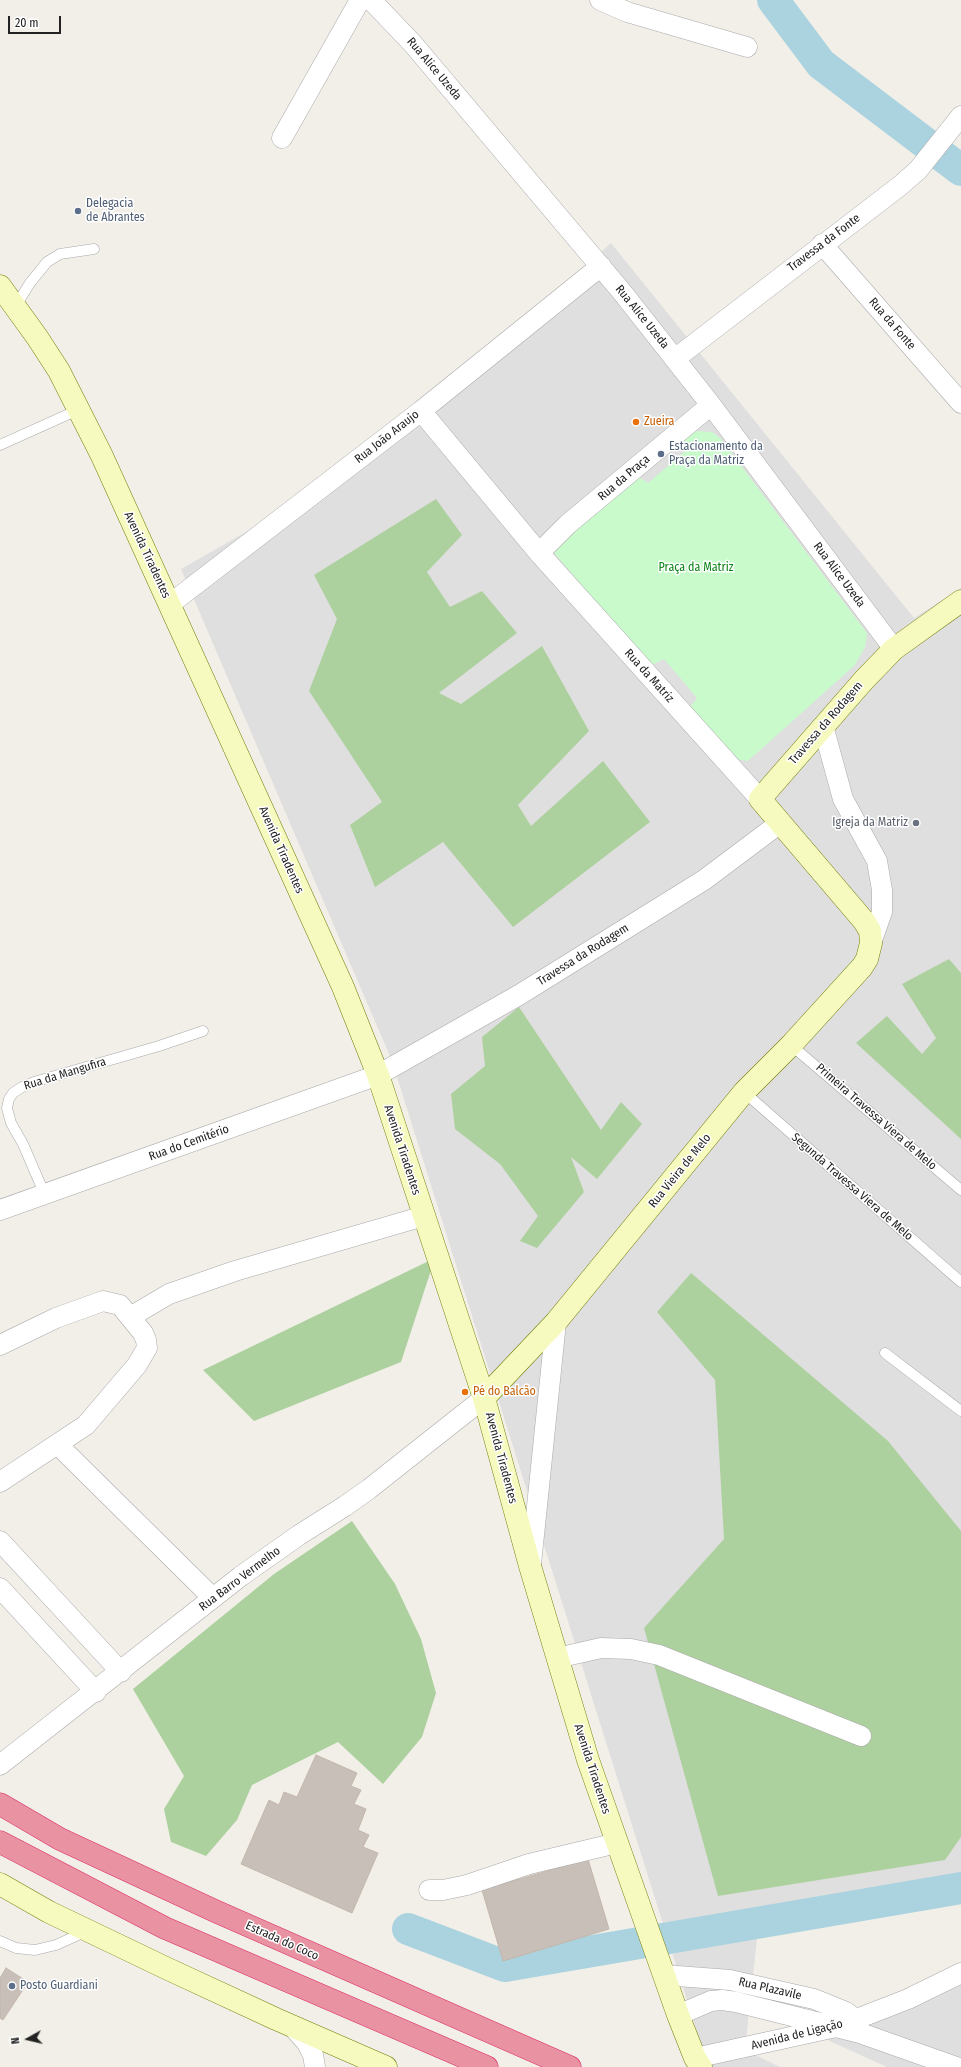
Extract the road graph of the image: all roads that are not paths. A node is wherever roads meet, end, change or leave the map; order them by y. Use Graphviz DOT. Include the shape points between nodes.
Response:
graph roads {
  1 [pos="360,0"];
  2 [pos="371,0"];
  3 [pos="600,0"];
  4 [pos="747,47"];
  5 [pos="961,116"];
  6 [pos="282,138"];
  7 [pos="822,244"];
  8 [pos="94,249"];
  9 [pos="601,266"];
  10 [pos="0,286"];
  11 [pos="15,307"];
  12 [pos="676,358"];
  13 [pos="961,403"];
  14 [pos="711,405"];
  15 [pos="80,409"];
  16 [pos="421,411"];
  17 [pos="0,445"];
  18 [pos="539,553"];
  19 [pos="961,601"];
  20 [pos="170,604"];
  21 [pos="894,649"];
  22 [pos="823,726"];
  23 [pos="760,799"];
  24 [pos="780,823"];
  25 [pos="871,943"];
  26 [pos="203,1031"];
  27 [pos="791,1045"];
  28 [pos="378,1075"];
  29 [pos="744,1092"];
  30 [pos="961,1190"];
  31 [pos="45,1195"];
  32 [pos="0,1210"];
  33 [pos="424,1216"];
  34 [pos="961,1282"];
  35 [pos="130,1317"];
  36 [pos="556,1322"];
  37 [pos="0,1344"];
  38 [pos="885,1353"];
  39 [pos="484,1398"];
  40 [pos="961,1411"];
  41 [pos="58,1445"];
  42 [pos="0,1482"];
  43 [pos="0,1541"];
  44 [pos="530,1566"];
  45 [pos="0,1588"];
  46 [pos="213,1598"];
  47 [pos="557,1658"];
  48 [pos="120,1672"];
  49 [pos="96,1692"];
  50 [pos="861,1736"];
  51 [pos="0,1765"];
  52 [pos="0,1804"];
  53 [pos="0,1842"];
  54 [pos="617,1843"];
  55 [pos="0,1884"];
  56 [pos="429,1890"];
  57 [pos="89,1931"];
  58 [pos="0,1941"];
  59 [pos="662,1968"];
  60 [pos="961,1973"];
  61 [pos="770,1989"];
  62 [pos="763,2008"];
  63 [pos="678,2015"];
  64 [pos="292,2026"];
  65 [pos="858,2026"];
  66 [pos="836,2027"];
  67 [pos="695,2064"];
  68 [pos="315,2067"];
  69 [pos="386,2067"];
  70 [pos="487,2067"];
  71 [pos="570,2067"];
  72 [pos="959,2067"];
  1 -- 6 [label="street"];
  2 -- 9 [label="street, Rua Alice Uzeda" via="414,44"];
  3 -- 4 [label="street" via="627,12"];
  5 -- 7 [label="street, Travessa da Fonte" via="918,170"];
  7 -- 12 [label="street, Travessa da Fonte"];
  7 -- 13 [label="street, Rua da Fonte"];
  8 -- 11 [label="lane" via="60,254 47,262"];
  9 -- 12 [label="street, Rua Alice Uzeda"];
  9 -- 16 [label="street, Rua João Araujo"];
  10 -- 11 [label="street, Avenida Tiradentes"];
  11 -- 15 [label="street, Avenida Tiradentes" via="59,371"];
  12 -- 14 [label="street, Rua Alice Uzeda"];
  14 -- 18 [label="street, Rua da Praça" via="568,524"];
  14 -- 21 [label="street, Rua Alice Uzeda"];
  15 -- 17 [label="lane"];
  15 -- 20 [label="street, Avenida Tiradentes"];
  16 -- 18 [label="street, Rua da Matriz"];
  16 -- 20 [label="street, Rua João Araujo"];
  18 -- 23 [label="street, Rua da Matriz"];
  19 -- 21 [label="street, Travessa da Rodagem"];
  20 -- 28 [label="street, Avenida Tiradentes" via="343,987"];
  21 -- 22 [label="street, Travessa da Rodagem"];
  22 -- 23 [label="street, Travessa da Rodagem"];
  22 -- 25 [label="street" via="843,799 877,861 882,890 882,912"];
  23 -- 24 [label="street, Rua da Matriz"];
  24 -- 25 [label="street, Rua da Matriz" via="864,922 870,931"];
  24 -- 28 [label="street, Travessa da Rodagem" via="704,880 519,995"];
  25 -- 27 [label="street, Rua Vieira de Melo" via="862,967"];
  26 -- 31 [label="lane, Rua da Mangufira" via="34,1082 13,1093 7,1108 11,1123"];
  27 -- 29 [label="street, Rua Vieira de Melo"];
  27 -- 30 [label="lane, Primeira Travessa Viera de Melo"];
  28 -- 31 [label="street, Rua do Cemitério"];
  28 -- 33 [label="street, Avenida Tiradentes"];
  29 -- 34 [label="lane, Segunda Travessa Viera de Melo"];
  29 -- 36 [label="street, Rua Vieira de Melo"];
  31 -- 32 [label="street, Rua do Cemitério"];
  33 -- 35 [label="street" via="235,1271 169,1294"];
  33 -- 39 [label="street, Avenida Tiradentes"];
  35 -- 37 [label="street" via="120,1305 103,1301 56,1318"];
  35 -- 41 [label="street" via="146,1340 147,1348 137,1365 86,1425"];
  36 -- 39 [label="street, Rua Vieira de Melo"];
  36 -- 44 [label="street"];
  38 -- 40 [label="lane"];
  39 -- 44 [label="street, Avenida Tiradentes"];
  39 -- 46 [label="street, Rua Barro Vermelho" via="369,1489 298,1535"];
  41 -- 42 [label="street"];
  41 -- 46 [label="street"];
  43 -- 48 [label="street"];
  44 -- 47 [label="street, Avenida Tiradentes"];
  45 -- 49 [label="street"];
  46 -- 48 [label="street, Rua Barro Vermelho"];
  47 -- 50 [label="street" via="601,1648 631,1649 659,1655"];
  47 -- 54 [label="street, Avenida Tiradentes"];
  48 -- 49 [label="street, Rua Barro Vermelho"];
  49 -- 51 [label="street, Rua Barro Vermelho"];
  52 -- 71 [label="highway, Estrada do Coco" via="60,1839 214,1911"];
  53 -- 70 [label="highway" via="165,1928"];
  54 -- 56 [label="street" via="529,1864 467,1885"];
  54 -- 59 [label="street, Avenida Tiradentes"];
  55 -- 57 [label="street"];
  57 -- 58 [label="lane" via="34,1950 16,1948"];
  57 -- 64 [label="street"];
  59 -- 61 [label="street, Rua Plazavile"];
  59 -- 63 [label="street, Avenida Tiradentes"];
  60 -- 65 [label="street, Avenida de Ligação"];
  61 -- 62 [label="street"];
  61 -- 65 [label="street, Rua Plazavile" via="836,2007"];
  62 -- 63 [label="street, Rua Plazavile" via="722,2000 711,2001"];
  62 -- 66 [label="street, Rua Plazavile"];
  63 -- 67 [label="street, Avenida Tiradentes"];
  64 -- 68 [label="street" via="307,2043"];
  64 -- 69 [label="street"];
  65 -- 66 [label="street, Avenida de Ligação"];
  65 -- 72 [label="street, Rua Plazavile"];
  66 -- 67 [label="street, Avenida de Ligação"];
}
